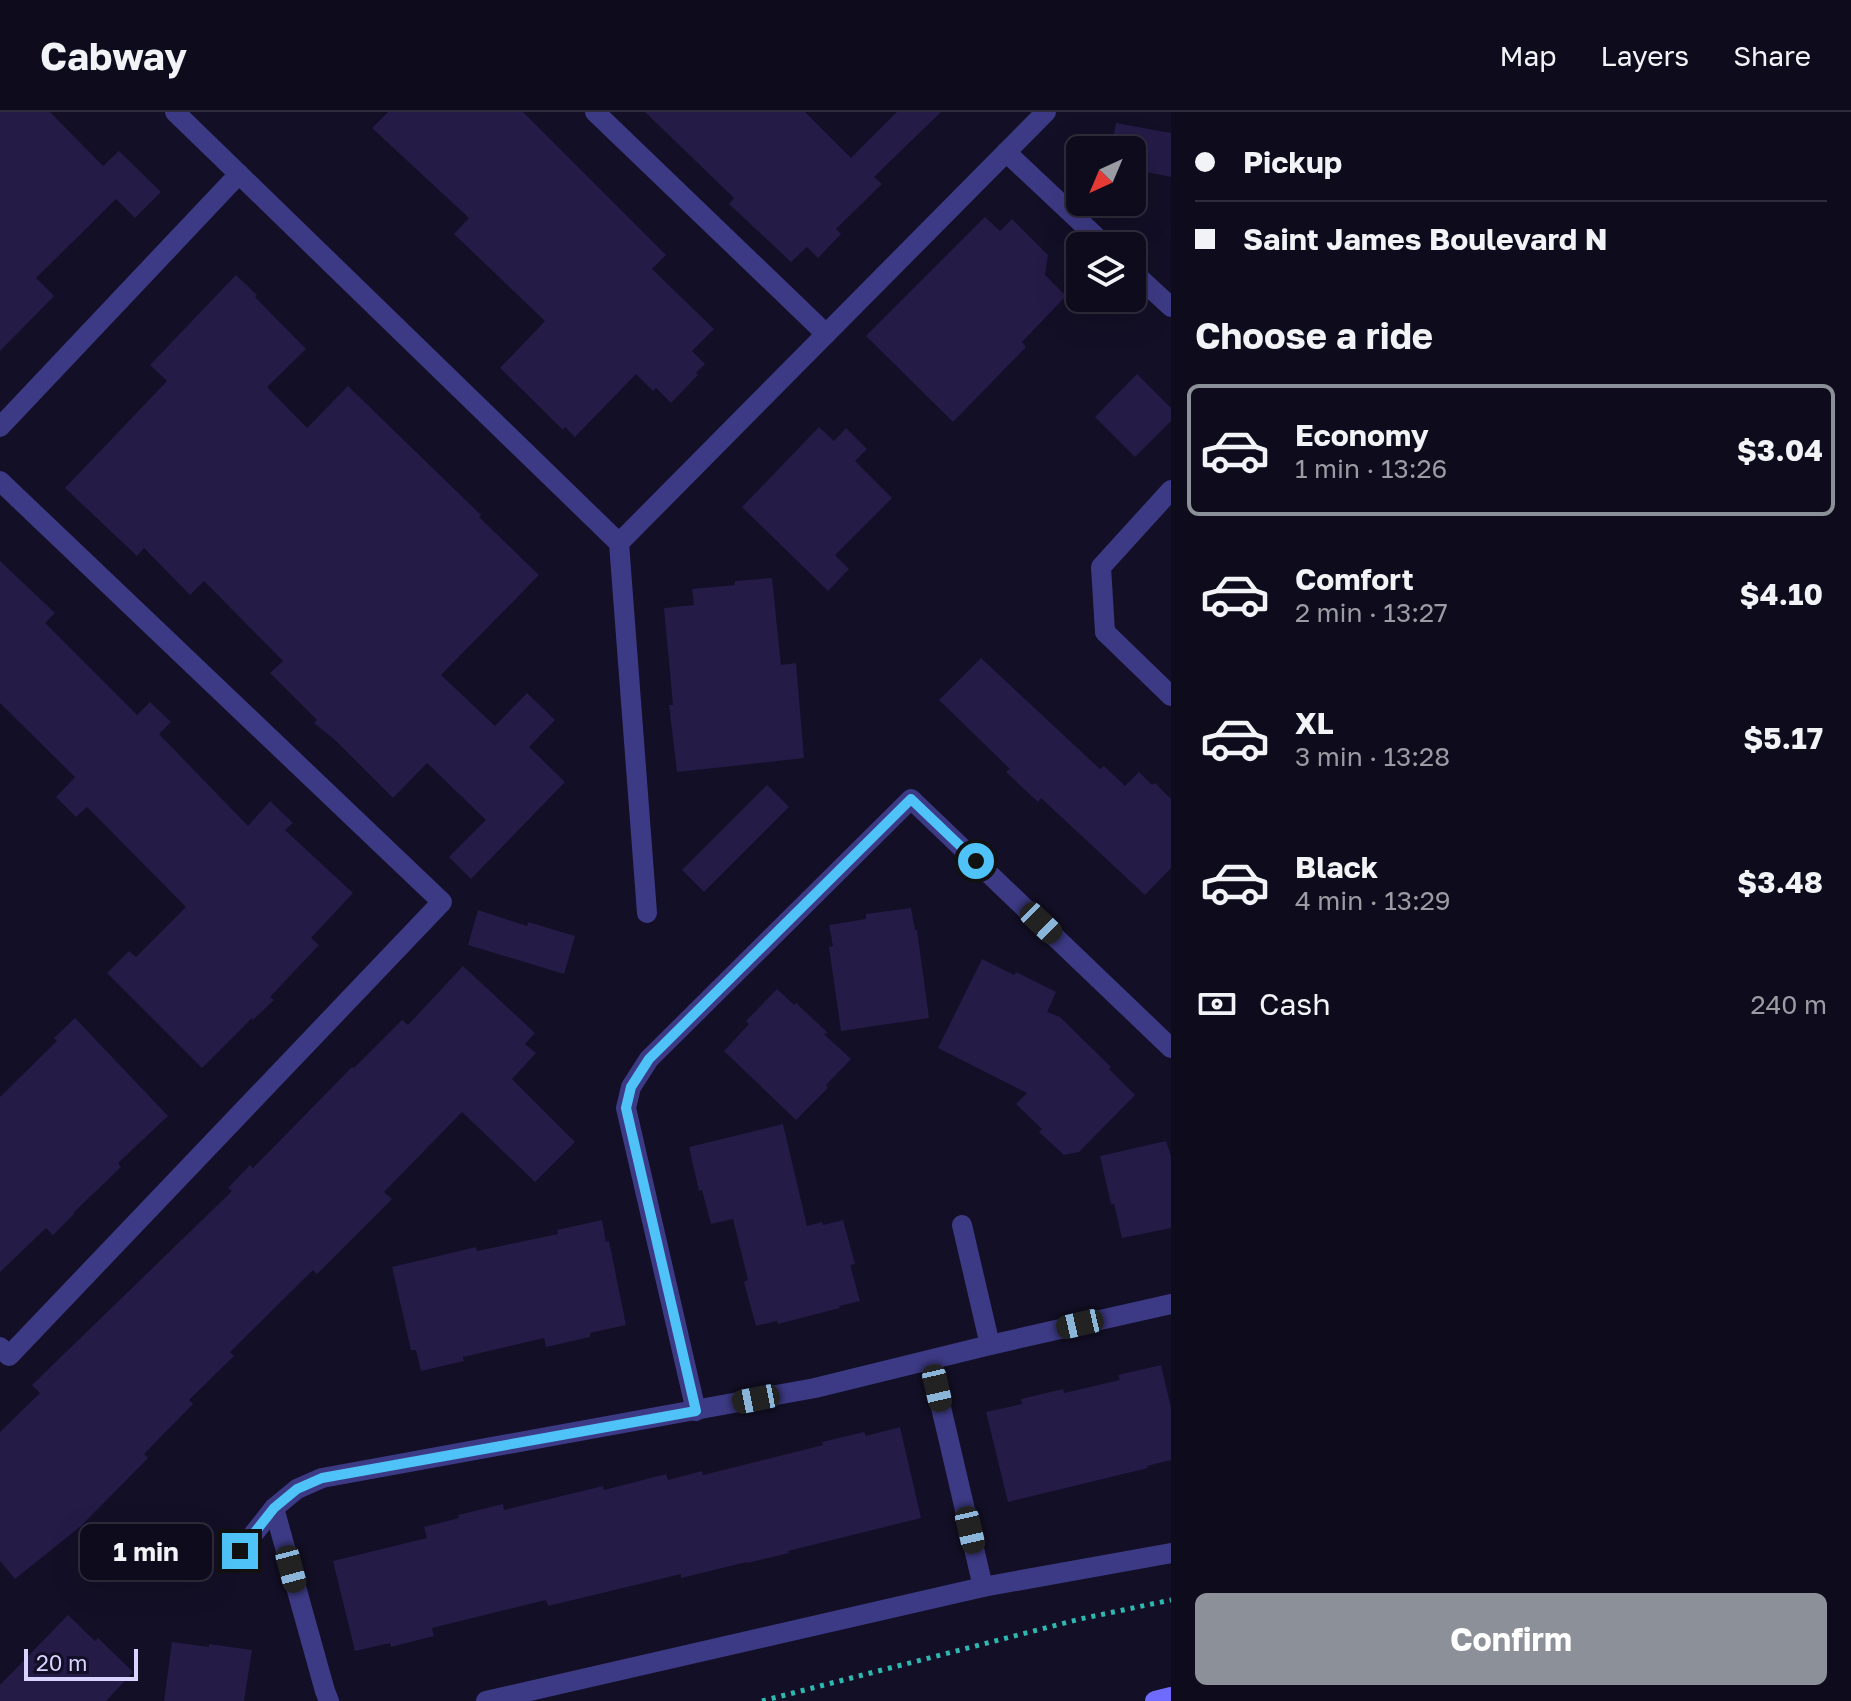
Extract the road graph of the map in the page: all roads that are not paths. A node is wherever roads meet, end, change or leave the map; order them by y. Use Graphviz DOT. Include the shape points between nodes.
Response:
graph roads {
  1 [pos="175,112"];
  2 [pos="595,112"];
  3 [pos="1046,112"];
  4 [pos="1006,152"];
  5 [pos="239,174"];
  6 [pos="1091,232"];
  7 [pos="1146,284"];
  8 [pos="1171,307"];
  9 [pos="826,334"];
  10 [pos="0,427"];
  11 [pos="0,481"];
  12 [pos="1171,490"];
  13 [pos="619,543"];
  14 [pos="1171,696"];
  15 [pos="647,913"];
  16 [pos="1171,1048"];
  17 [pos="962,1225"];
  18 [pos="1171,1304"];
  19 [pos="990,1345"];
  20 [pos="0,1347"];
  21 [pos="930,1360"];
  22 [pos="696,1411"];
  23 [pos="274,1508"];
  24 [pos="240,1551"];
  25 [pos="1171,1553"];
  26 [pos="983,1587"];
  27 [pos="1171,1697"];
  28 [pos="329,1701"];
  29 [pos="486,1701"];
  30 [pos="1155,1701"];
  1 -- 5 [label="street"];
  2 -- 9 [label="street"];
  3 -- 4 [label="street"];
  4 -- 6 [label="street"];
  4 -- 9 [label="street"];
  5 -- 10 [label="street"];
  5 -- 13 [label="street"];
  7 -- 8 [label="street"];
  9 -- 13 [label="street"];
  11 -- 20 [label="street" via="442,902 9,1356"];
  12 -- 14 [label="street" via="1101,567 1105,632"];
  13 -- 15 [label="street"];
  16 -- 22 [label="street" via="911,799 649,1059 631,1087 626,1108"];
  17 -- 19 [label="street"];
  18 -- 19 [label="street"];
  19 -- 21 [label="street"];
  21 -- 22 [label="street"];
  21 -- 26 [label="street"];
  22 -- 23 [label="street" via="322,1478"];
  23 -- 24 [label="street"];
  23 -- 28 [label="street"];
  25 -- 26 [label="street"];
  26 -- 29 [label="street"];
  27 -- 30 [label="main road"];
}
